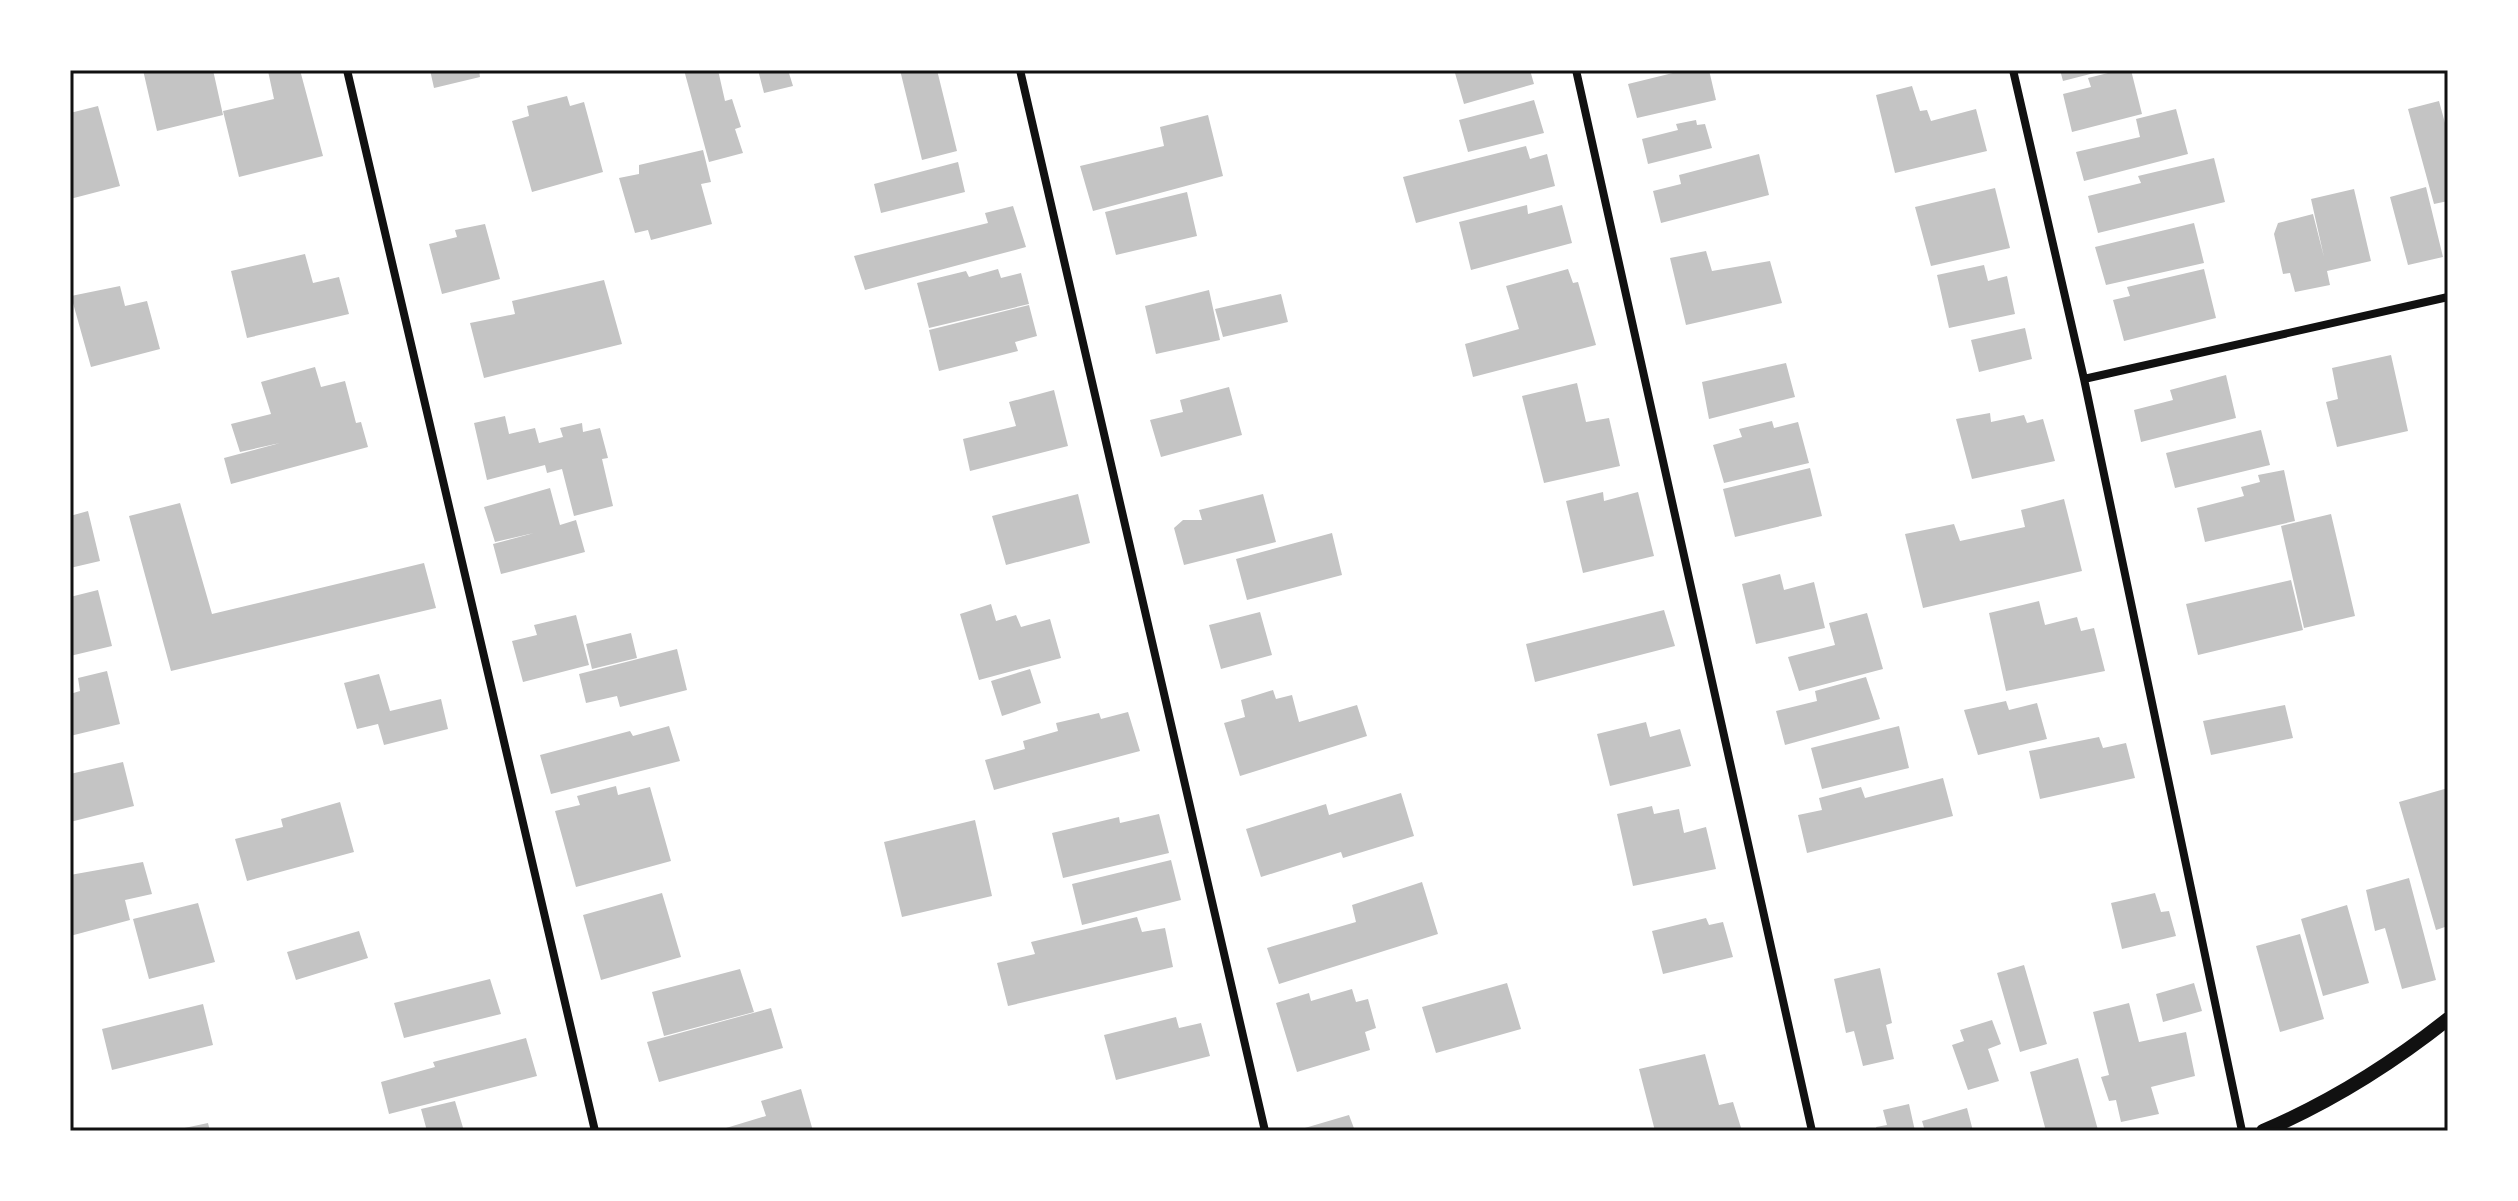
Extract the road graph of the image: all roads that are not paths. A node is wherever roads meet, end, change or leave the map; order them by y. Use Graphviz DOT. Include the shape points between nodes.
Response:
graph roads {
  1 [pos="347,70"];
  2 [pos="1020,70"];
  3 [pos="1576,70"];
  4 [pos="2013,70"];
  5 [pos="2448,297"];
  6 [pos="2084,379"];
  7 [pos="2448,1019"];
  8 [pos="595,1131"];
  9 [pos="1265,1131"];
  10 [pos="1812,1131"];
  11 [pos="2242,1131"];
  12 [pos="2263,1131"];
  1 -- 8 [label="street"];
  2 -- 9 [label="street"];
  3 -- 10 [label="street"];
  4 -- 6 [label="street"];
  5 -- 6 [label="street"];
  6 -- 11 [label="street"];
  7 -- 12 [label="street" via="2395,1061 2322,1106"];
}
